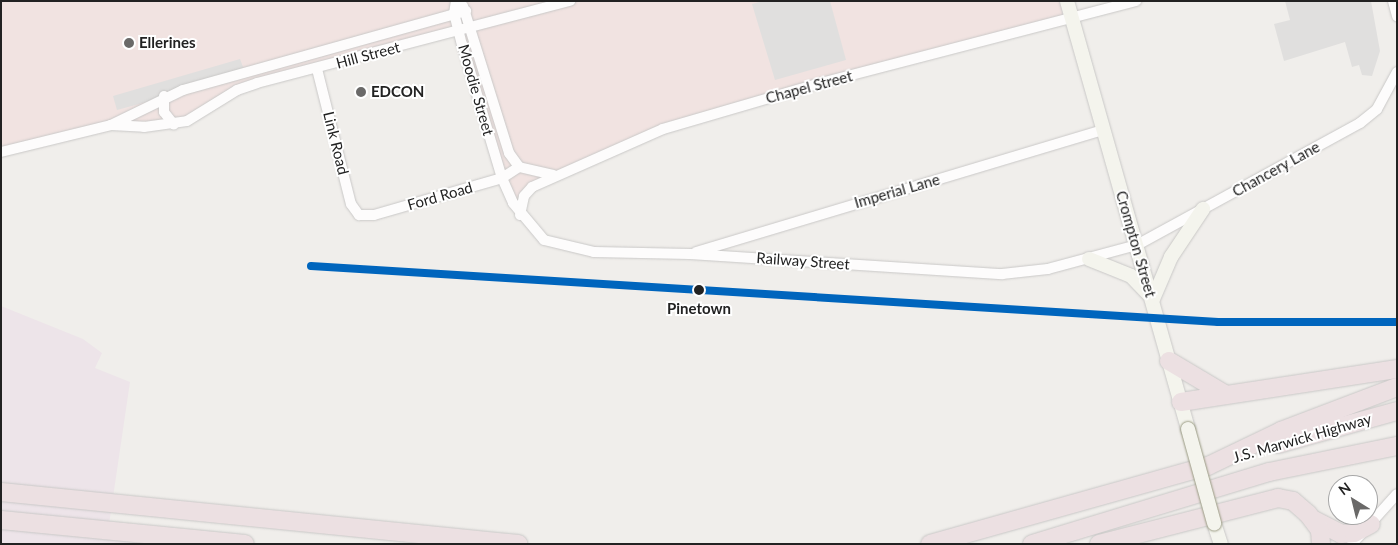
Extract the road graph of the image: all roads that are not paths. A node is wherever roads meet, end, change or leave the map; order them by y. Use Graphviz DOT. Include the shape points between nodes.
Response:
graph roads {
  1 [pos="458,1"];
  2 [pos="570,1"];
  3 [pos="1067,1"];
  4 [pos="1136,1"];
  5 [pos="466,11"];
  6 [pos="454,13"];
  7 [pos="1071,18"];
  8 [pos="473,27"];
  9 [pos="459,31"];
  10 [pos="317,68"];
  11 [pos="1397,73"];
  12 [pos="164,96"];
  13 [pos="111,125"];
  14 [pos="174,125"];
  15 [pos="1104,130"];
  16 [pos="1,152"];
  17 [pos="519,168"];
  18 [pos="554,176"];
  19 [pos="502,178"];
  20 [pos="1203,209"];
  21 [pos="359,215"];
  22 [pos="520,216"];
  23 [pos="1137,245"];
  24 [pos="690,254"];
  25 [pos="1089,260"];
  26 [pos="1154,303"];
  27 [pos="1168,355"];
  28 [pos="1397,369"];
  29 [pos="1397,387"];
  30 [pos="1226,395"];
  31 [pos="1181,402"];
  32 [pos="1397,411"];
  33 [pos="1397,437"];
  34 [pos="1397,446"];
  35 [pos="1208,466"];
  36 [pos="1269,472"];
  37 [pos="1,492"];
  38 [pos="1397,494"];
  39 [pos="1378,516"];
  40 [pos="1,520"];
  41 [pos="1314,520"];
  42 [pos="1369,525"];
  43 [pos="1370,525"];
  44 [pos="1355,542"];
  45 [pos="1220,543"];
  46 [pos="245,544"];
  47 [pos="518,544"];
  48 [pos="930,544"];
  49 [pos="1032,544"];
  50 [pos="1098,544"];
  51 [pos="1321,544"];
  1 -- 5 [label="street, Moodie Street"];
  1 -- 6 [label="street, Moodie Street"];
  2 -- 8 [label="street, Hill Street"];
  3 -- 7 [label="street, Crompton Street"];
  4 -- 7 [label="street, Chapel Street"];
  5 -- 6 [label="street, Hill Street"];
  5 -- 8 [label="street, Moodie Street"];
  6 -- 9 [label="street, Moodie Street"];
  6 -- 12 [label="street, Hill Street"];
  7 -- 15 [label="street, Crompton Street"];
  7 -- 18 [label="street, Chapel Street" via="816,84 663,128"];
  8 -- 9 [label="street, Hill Street"];
  8 -- 17 [label="street, Moodie Street" via="507,147"];
  9 -- 10 [label="street, Hill Street"];
  9 -- 19 [label="street, Moodie Street"];
  10 -- 14 [label="street, Hill Street" via="238,90 199,116"];
  10 -- 21 [label="street, Link Road" via="351,204"];
  11 -- 20 [label="street, Chancery Lane" via="1377,108 1360,123"];
  12 -- 13 [label="street, Hill Street"];
  12 -- 14 [label="street" via="164,112"];
  13 -- 14 [label="street, Hill Street"];
  13 -- 16 [label="street, Hill Street"];
  15 -- 23 [label="street, Crompton Street"];
  15 -- 24 [label="street, Imperial Lane"];
  17 -- 18 [label="street"];
  17 -- 19 [label="street, Ford Road"];
  18 -- 22 [label="street, Chapel Street" via="528,192"];
  19 -- 21 [label="street, Ford Road" via="374,215"];
  19 -- 22 [label="street, Railway Street"];
  20 -- 23 [label="street, Chancery Lane"];
  20 -- 26 [label="street" via="1171,257"];
  22 -- 24 [label="street, Railway Street" via="544,240 558,246 594,252"];
  23 -- 25 [label="street, Railway Street"];
  23 -- 26 [label="street, Crompton Street"];
  24 -- 25 [label="street, Railway Street" via="1002,274"];
  25 -- 26 [label="street" via="1131,276"];
  26 -- 27 [label="street, Crompton Street"];
  27 -- 30 [label="highway"];
  27 -- 31 [label="street, Crompton Street"];
  28 -- 30 [label="highway"];
  29 -- 35 [label="highway" via="1281,431"];
  30 -- 31 [label="highway"];
  31 -- 45 [label="street, Crompton Street, bridge"];
  32 -- 35 [label="highway, J.S. Marwick Highway"];
  33 -- 36 [label="highway, J.S. Marwick Highway"];
  34 -- 36 [label="highway"];
  35 -- 48 [label="highway"];
  36 -- 49 [label="highway"];
  37 -- 47 [label="highway"];
  38 -- 39 [label="street"];
  40 -- 46 [label="highway"];
  41 -- 42 [label="highway" via="1341,534 1354,533"];
  41 -- 50 [label="highway" via="1293,501 1270,499"];
  41 -- 51 [label="highway"];
  43 -- 44 [label="street"];
}
